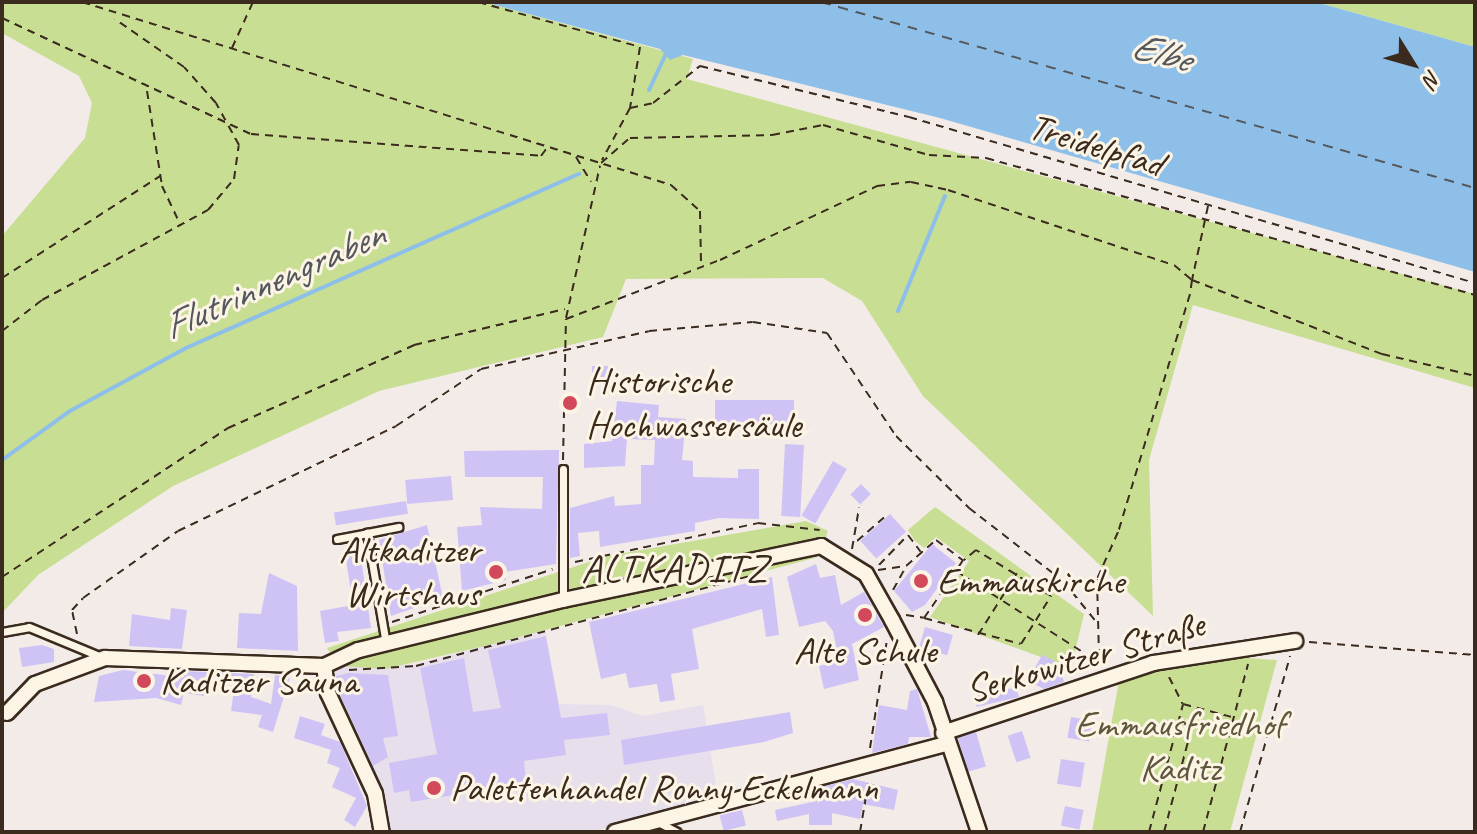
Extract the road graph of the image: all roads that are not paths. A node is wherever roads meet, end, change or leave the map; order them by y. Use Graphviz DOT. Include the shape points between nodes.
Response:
graph roads {
  1 [pos="563,469"];
  2 [pos="398,527"];
  3 [pos="367,533"];
  4 [pos="337,539"];
  5 [pos="563,600"];
  6 [pos="2,632"];
  7 [pos="1295,641"];
  8 [pos="386,644"];
  9 [pos="105,658"];
  10 [pos="327,664"];
  11 [pos="7,713"];
  12 [pos="944,738"];
  13 [pos="656,821"];
  14 [pos="382,832"];
  15 [pos="615,832"];
  16 [pos="677,832"];
  17 [pos="979,832"];
  1 -- 5 [label="lane"];
  2 -- 3 [label="lane"];
  3 -- 4 [label="lane"];
  3 -- 8 [label="lane"];
  5 -- 8 [label="street"];
  5 -- 12 [label="street" via="791,548 821,546 872,572 935,702"];
  6 -- 9 [label="lane" via="29,627"];
  7 -- 12 [label="street, Serkowitzer Straße" via="1153,663 1076,685"];
  8 -- 10 [label="street"];
  9 -- 10 [label="street"];
  9 -- 11 [label="street" via="35,684"];
  10 -- 14 [label="street" via="328,693 375,794"];
  12 -- 13 [label="street, Serkowitzer Straße" via="871,767"];
  12 -- 17 [label="street"];
  13 -- 15 [label="street, Serkowitzer Straße"];
  13 -- 16 [label="lane"];
}
